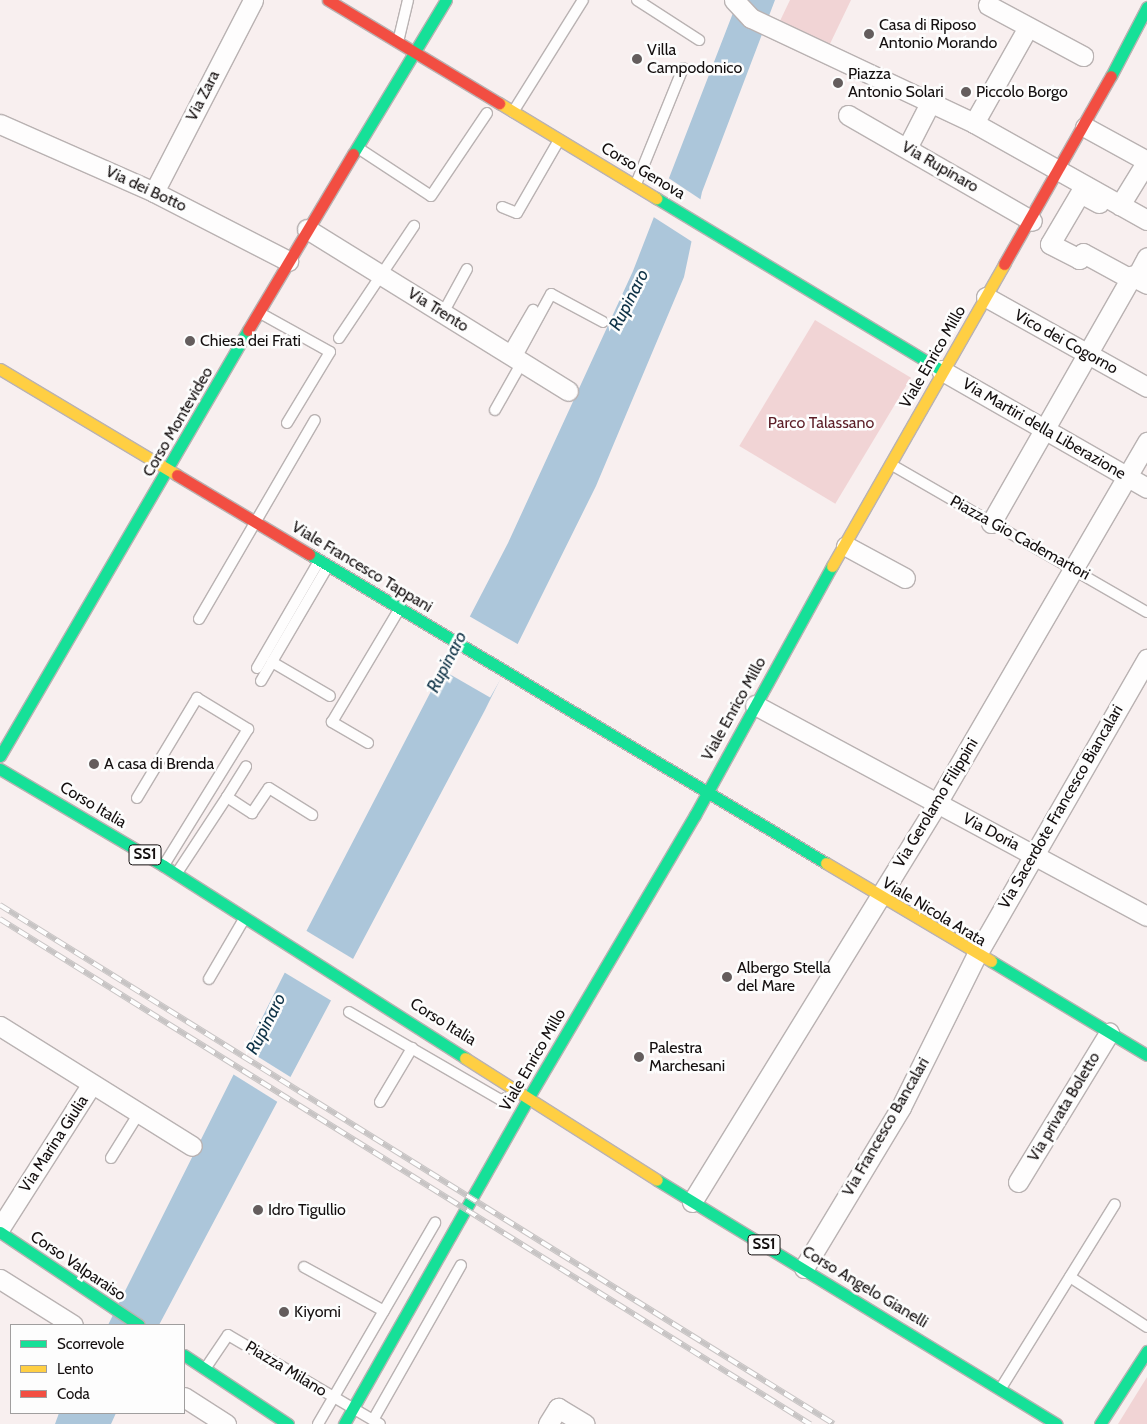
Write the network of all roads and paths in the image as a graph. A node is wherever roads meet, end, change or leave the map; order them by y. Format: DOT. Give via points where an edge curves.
graph roads {
  1 [pos="252,0"];
  2 [pos="328,0"];
  3 [pos="408,0"];
  4 [pos="446,0"];
  5 [pos="582,0"];
  6 [pos="637,0"];
  7 [pos="989,2"];
  8 [pos="735,3"];
  9 [pos="1147,8"];
  10 [pos="1028,27"];
  11 [pos="699,40"];
  12 [pos="398,43"];
  13 [pos="415,53"];
  14 [pos="1083,56"];
  15 [pos="683,68"];
  16 [pos="930,103"];
  17 [pos="513,112"];
  18 [pos="487,113"];
  19 [pos="848,115"];
  20 [pos="974,123"];
  21 [pos="0,124"];
  22 [pos="1085,127"];
  23 [pos="559,140"];
  24 [pos="357,148"];
  25 [pos="907,148"];
  26 [pos="1059,171"];
  27 [pos="635,185"];
  28 [pos="154,192"];
  29 [pos="1120,205"];
  30 [pos="502,207"];
  31 [pos="1032,220"];
  32 [pos="1147,220"];
  33 [pos="414,226"];
  34 [pos="307,229"];
  35 [pos="1147,230"];
  36 [pos="1147,257"];
  37 [pos="288,261"];
  38 [pos="467,270"];
  39 [pos="381,274"];
  40 [pos="1139,280"];
  41 [pos="986,297"];
  42 [pos="533,310"];
  43 [pos="259,313"];
  44 [pos="443,313"];
  45 [pos="602,322"];
  46 [pos="339,338"];
  47 [pos="1089,355"];
  48 [pos="515,358"];
  49 [pos="0,369"];
  50 [pos="942,370"];
  51 [pos="1147,387"];
  52 [pos="568,391"];
  53 [pos="495,410"];
  54 [pos="315,420"];
  55 [pos="287,423"];
  56 [pos="1046,427"];
  57 [pos="1147,442"];
  58 [pos="892,465"];
  59 [pos="170,470"];
  60 [pos="1127,476"];
  61 [pos="1147,488"];
  62 [pos="254,522"];
  63 [pos="991,523"];
  64 [pos="846,546"];
  65 [pos="324,563"];
  66 [pos="1075,568"];
  67 [pos="905,578"];
  68 [pos="400,608"];
  69 [pos="1147,612"];
  70 [pos="199,619"];
  71 [pos="272,662"];
  72 [pos="258,668"];
  73 [pos="1144,669"];
  74 [pos="261,681"];
  75 [pos="330,696"];
  76 [pos="755,704"];
  77 [pos="368,743"];
  78 [pos="0,756"];
  79 [pos="246,767"];
  80 [pos="0,769"];
  81 [pos="707,792"];
  82 [pos="227,796"];
  83 [pos="136,798"];
  84 [pos="937,803"];
  85 [pos="312,815"];
  86 [pos="1034,855"];
  87 [pos="164,866"];
  88 [pos="176,874"];
  89 [pos="879,898"];
  90 [pos="1147,916"];
  91 [pos="245,918"];
  92 [pos="976,956"];
  93 [pos="209,979"];
  94 [pos="349,1012"];
  95 [pos="0,1026"];
  96 [pos="1109,1033"];
  97 [pos="412,1048"];
  98 [pos="1147,1055"];
  99 [pos="92,1085"];
  100 [pos="527,1093"];
  101 [pos="380,1102"];
  102 [pos="138,1113"];
  103 [pos="192,1146"];
  104 [pos="111,1158"];
  105 [pos="1018,1182"];
  106 [pos="692,1202"];
  107 [pos="1115,1204"];
  108 [pos="434,1224"];
  109 [pos="0,1228"];
  110 [pos="0,1232"];
  111 [pos="461,1264"];
  112 [pos="304,1267"];
  113 [pos="804,1268"];
  114 [pos="1070,1277"];
  115 [pos="0,1279"];
  116 [pos="384,1311"];
  117 [pos="71,1324"];
  118 [pos="137,1324"];
  119 [pos="1147,1327"];
  120 [pos="1147,1351"];
  121 [pos="185,1356"];
  122 [pos="204,1370"];
  123 [pos="1000,1389"];
  124 [pos="185,1398"];
  125 [pos="334,1398"];
  126 [pos="354,1408"];
  127 [pos="376,1422"];
  128 [pos="226,1424"];
  129 [pos="288,1424"];
  130 [pos="318,1424"];
  131 [pos="344,1424"];
  132 [pos="548,1424"];
  133 [pos="585,1424"];
  134 [pos="1056,1424"];
  135 [pos="1100,1424"];
  1 -- 28 [label="street, Via Zara"];
  2 -- 12 [label="main road, Corso Genova"];
  3 -- 12 [label="lane"];
  4 -- 13 [label="main road, Corso Montevideo"];
  5 -- 17 [label="lane"];
  6 -- 11 [label="lane"];
  7 -- 10 [label="street"];
  8 -- 16 [label="street" via="768,25"];
  9 -- 22 [label="main road, Viale Enrico Millo"];
  10 -- 14 [label="street"];
  10 -- 20 [label="street"];
  12 -- 13 [label="main road, Corso Genova"];
  13 -- 17 [label="main road, Corso Genova"];
  13 -- 24 [label="main road, Corso Montevideo"];
  15 -- 27 [label="lane"];
  16 -- 20 [label="street"];
  16 -- 25 [label="street"];
  17 -- 23 [label="main road, Corso Genova"];
  18 -- 24 [label="lane" via="431,196"];
  19 -- 25 [label="street, Via Rupinaro"];
  20 -- 26 [label="street"];
  21 -- 28 [label="street, Via dei Botto"];
  22 -- 26 [label="main road, Viale Enrico Millo"];
  22 -- 29 [label="street" via="1147,161"];
  23 -- 27 [label="main road, Corso Genova"];
  23 -- 30 [label="lane" via="517,213"];
  24 -- 34 [label="main road, Corso Montevideo"];
  25 -- 31 [label="street, Via Rupinaro"];
  26 -- 29 [label="street"];
  26 -- 31 [label="main road, Viale Enrico Millo"];
  27 -- 50 [label="main road, Corso Genova"];
  28 -- 37 [label="street, Via dei Botto"];
  29 -- 32 [label="street"];
  31 -- 41 [label="main road, Viale Enrico Millo"];
  33 -- 39 [label="lane"];
  34 -- 37 [label="main road, Corso Montevideo"];
  34 -- 39 [label="street, Via Trento"];
  35 -- 40 [label="street" via="1080,193 1050,244 1080,259 1083,253"];
  36 -- 40 [label="street" via="1138,274"];
  37 -- 43 [label="main road, Corso Montevideo"];
  38 -- 44 [label="lane"];
  39 -- 44 [label="street, Via Trento"];
  39 -- 46 [label="lane"];
  40 -- 47 [label="street"];
  41 -- 47 [label="street, Vico dei Cogorno"];
  41 -- 50 [label="main road, Viale Enrico Millo"];
  42 -- 48 [label="lane"];
  43 -- 55 [label="lane" via="330,352"];
  43 -- 59 [label="main road, Corso Montevideo"];
  44 -- 48 [label="street, Via Trento"];
  45 -- 48 [label="lane" via="551,294"];
  47 -- 51 [label="street, Vico dei Cogorno"];
  47 -- 56 [label="street"];
  48 -- 52 [label="street, Via Trento"];
  48 -- 53 [label="lane"];
  49 -- 59 [label="main road, Viale Francesco Tappani"];
  50 -- 56 [label="street, Via Martiri della Liberazione"];
  50 -- 58 [label="main road, Viale Enrico Millo"];
  54 -- 62 [label="lane"];
  56 -- 60 [label="street, Via Martiri della Liberazione"];
  56 -- 63 [label="street"];
  57 -- 60 [label="street, Via Gerolamo Filippini"];
  58 -- 63 [label="lane, Piazza Gio Cademartori"];
  58 -- 64 [label="main road, Viale Enrico Millo"];
  59 -- 62 [label="main road, Viale Francesco Tappani"];
  59 -- 78 [label="main road, Corso Montevideo"];
  60 -- 61 [label="street, Via Martiri della Liberazione"];
  60 -- 66 [label="street, Via Gerolamo Filippini"];
  62 -- 65 [label="main road, Viale Francesco Tappani"];
  62 -- 70 [label="lane"];
  63 -- 66 [label="lane, Piazza Gio Cademartori"];
  64 -- 67 [label="street"];
  64 -- 76 [label="main road, Viale Enrico Millo"];
  65 -- 68 [label="main road, Viale Francesco Tappani"];
  65 -- 71 [label="lane"];
  65 -- 72 [label="lane"];
  66 -- 69 [label="lane, Piazza Gio Cademartori"];
  66 -- 84 [label="street, Via Gerolamo Filippini"];
  68 -- 77 [label="lane" via="332,722"];
  68 -- 81 [label="main road, Viale Francesco Tappani"];
  71 -- 74 [label="lane"];
  71 -- 75 [label="lane"];
  73 -- 86 [label="street, Via Sacerdote Francesco Biancalari"];
  76 -- 81 [label="main road, Viale Enrico Millo"];
  76 -- 84 [label="street, Via Doria"];
  79 -- 82 [label="lane"];
  80 -- 87 [label="main road, Corso Italia / SS1"];
  81 -- 89 [label="main road, Viale Nicola Arata"];
  81 -- 100 [label="main road, Viale Enrico Millo"];
  82 -- 85 [label="lane" via="252,813 269,788"];
  82 -- 88 [label="lane"];
  83 -- 87 [label="lane" via="197,698 248,729"];
  84 -- 86 [label="street, Via Doria"];
  84 -- 89 [label="street, Via Gerolamo Filippini"];
  86 -- 90 [label="street, Via Doria"];
  86 -- 92 [label="street, Via Sacerdote Francesco Biancalari"];
  87 -- 88 [label="main road, Corso Italia / SS1"];
  88 -- 91 [label="main road, Corso Italia / SS1"];
  89 -- 92 [label="main road, Viale Nicola Arata"];
  89 -- 106 [label="street, Via Gerolamo Filippini"];
  91 -- 93 [label="lane"];
  91 -- 100 [label="main road, Corso Italia / SS1"];
  92 -- 96 [label="main road, Viale Nicola Arata"];
  92 -- 113 [label="street, Via Francesco Bancalari" via="902,1107"];
  94 -- 97 [label="lane"];
  95 -- 99 [label="street, Via Marina Giulia"];
  96 -- 98 [label="main road, Viale Nicola Arata"];
  96 -- 105 [label="street, Via privata Boletto"];
  97 -- 100 [label="lane" via="501,1100"];
  97 -- 101 [label="lane"];
  99 -- 102 [label="street, Via Marina Giulia"];
  99 -- 109 [label="street, Via Marina Giulia"];
  100 -- 106 [label="main road, Corso Angelo Gianelli / SS1"];
  100 -- 126 [label="main road, Viale Enrico Millo"];
  102 -- 103 [label="street, Via Marina Giulia"];
  102 -- 104 [label="lane"];
  106 -- 113 [label="main road, Corso Angelo Gianelli / SS1"];
  107 -- 114 [label="lane"];
  108 -- 116 [label="lane"];
  110 -- 118 [label="main road, Corso Valparaiso"];
  111 -- 127 [label="lane"];
  112 -- 116 [label="lane"];
  113 -- 123 [label="main road, Corso Angelo Gianelli / SS1"];
  114 -- 119 [label="lane"];
  114 -- 123 [label="lane"];
  115 -- 117 [label="street"];
  116 -- 125 [label="lane"];
  120 -- 135 [label="main road"];
  121 -- 122 [label="main road"];
  122 -- 125 [label="lane, Piazza Milano" via="228,1335"];
  122 -- 129 [label="main road"];
  123 -- 134 [label="main road, Corso Angelo Gianelli / SS1"];
  124 -- 128 [label="street"];
  125 -- 126 [label="lane, Piazza Milano"];
  125 -- 130 [label="lane"];
  126 -- 127 [label="lane, Piazza Milano"];
  126 -- 131 [label="main road, Viale Enrico Millo"];
  132 -- 133 [label="street" via="558,1408"];
}
